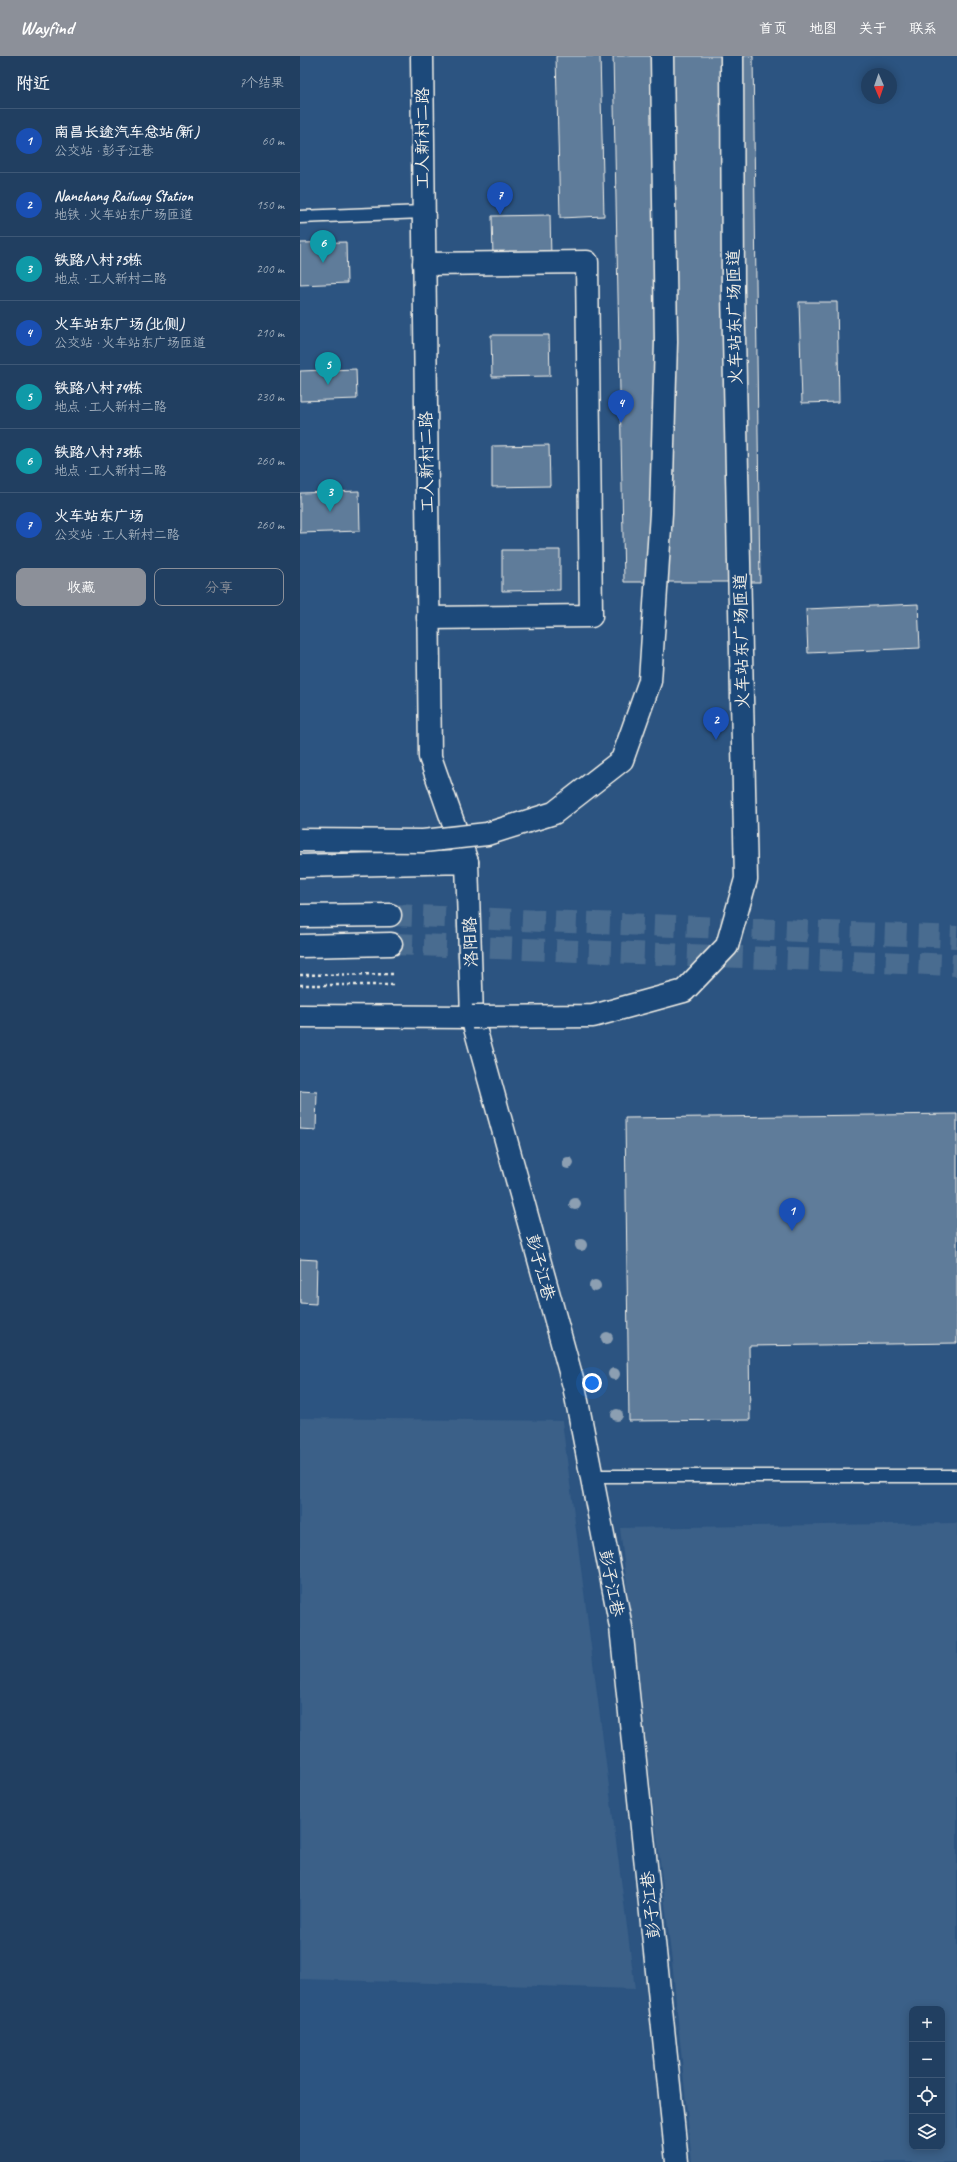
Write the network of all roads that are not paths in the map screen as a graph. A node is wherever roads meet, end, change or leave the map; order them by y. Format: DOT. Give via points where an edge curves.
graph roads {
  1 [pos="422,56"];
  2 [pos="662,56"];
  3 [pos="732,56"];
  4 [pos="423,212"];
  5 [pos="300,217"];
  6 [pos="424,264"];
  7 [pos="428,618"];
  8 [pos="300,840"];
  9 [pos="468,862"];
  10 [pos="300,866"];
  11 [pos="390,915"];
  12 [pos="300,916"];
  13 [pos="391,944"];
  14 [pos="300,946"];
  15 [pos="300,1016"];
  16 [pos="472,1017"];
  17 [pos="592,1476"];
  18 [pos="957,1476"];
  19 [pos="677,2162"];
  1 -- 4 [label="main road, 工人新村二路"];
  2 -- 8 [label="main road, bridge" via="666,342 661,513 650,681 622,760 554,813 487,834 423,841"];
  3 -- 16 [label="main road, 火车站东广场匝道, bridge" via="733,291 746,878 727,946 684,991 593,1016"];
  4 -- 5 [label="lane"];
  4 -- 6 [label="main road, 工人新村二路"];
  6 -- 7 [label="main road, 工人新村二路"];
  6 -- 7 [label="main road" via="587,262 590,616"];
  7 -- 9 [label="main road, 工人新村二路" via="430,757"];
  9 -- 10 [label="main road"];
  9 -- 16 [label="main road, 洛阳路"];
  11 -- 12 [label="main road"];
  13 -- 14 [label="main road"];
  15 -- 16 [label="main road"];
  16 -- 17 [label="main road, 彭子江巷" via="574,1386"];
  17 -- 18 [label="lane"];
  17 -- 19 [label="main road, 彭子江巷" via="620,1627"];
}
